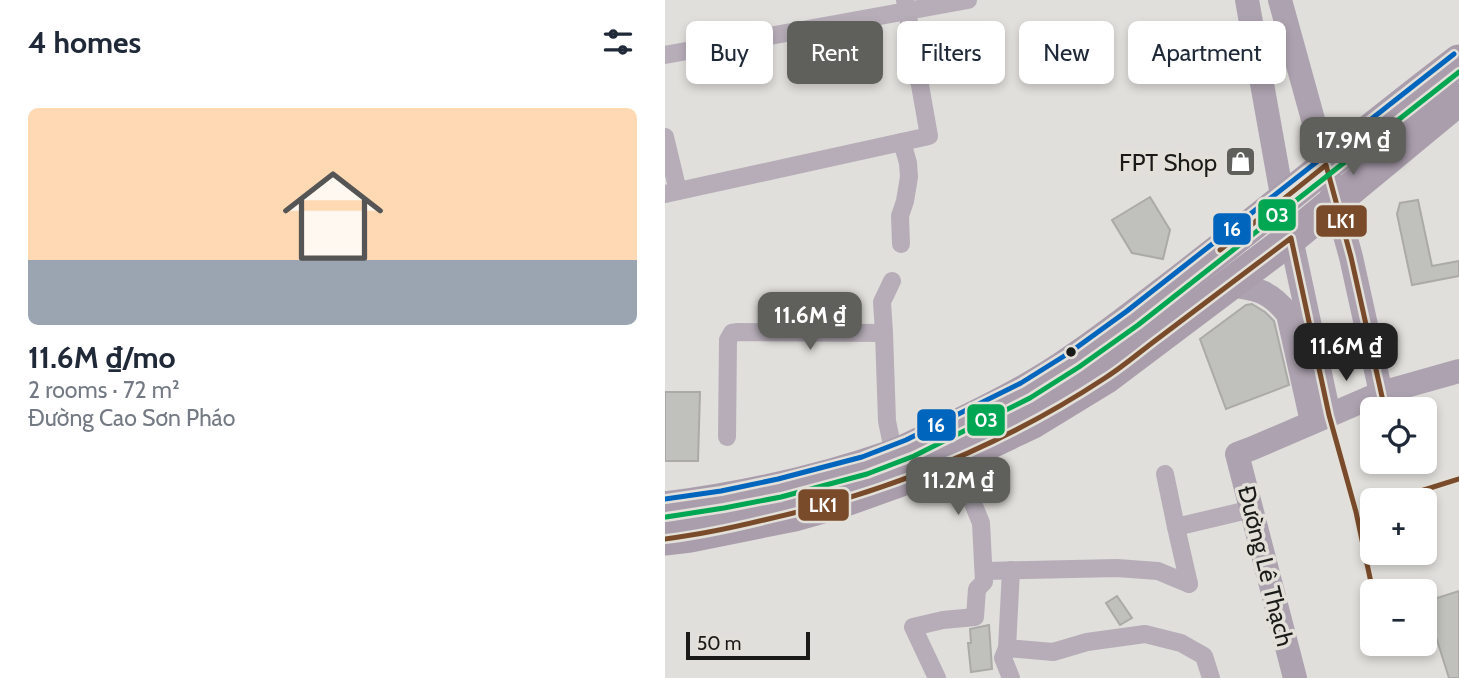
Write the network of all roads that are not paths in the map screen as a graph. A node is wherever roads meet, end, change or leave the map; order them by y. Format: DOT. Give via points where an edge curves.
graph roads {
  1 [pos="968,0"];
  2 [pos="1247,0"];
  3 [pos="1280,0"];
  4 [pos="906,6"];
  5 [pos="665,55"];
  6 [pos="1459,61"];
  7 [pos="1459,99"];
  8 [pos="665,137"];
  9 [pos="902,142"];
  10 [pos="1325,166"];
  11 [pos="672,193"];
  12 [pos="1283,201"];
  13 [pos="1336,201"];
  14 [pos="1291,238"];
  15 [pos="901,244"];
  16 [pos="892,281"];
  17 [pos="1228,285"];
  18 [pos="884,333"];
  19 [pos="1459,371"];
  20 [pos="1381,393"];
  21 [pos="1321,418"];
  22 [pos="727,437"];
  23 [pos="894,455"];
  24 [pos="955,458"];
  25 [pos="1165,474"];
  26 [pos="1252,509"];
  27 [pos="676,522"];
  28 [pos="1176,527"];
  29 [pos="1011,570"];
  30 [pos="984,571"];
  31 [pos="1007,648"];
  32 [pos="937,678"];
  33 [pos="1011,678"];
  34 [pos="1211,678"];
  35 [pos="1295,678"];
  1 -- 4 [label="street"];
  2 -- 12 [label="street"];
  3 -- 10 [label="street"];
  4 -- 5 [label="street"];
  4 -- 9 [label="street" via="929,136"];
  6 -- 10 [label="highway"];
  7 -- 13 [label="highway"];
  8 -- 11 [label="street"];
  9 -- 11 [label="street"];
  9 -- 15 [label="street" via="909,177 900,216"];
  10 -- 12 [label="highway"];
  10 -- 13 [label="street"];
  12 -- 14 [label="street"];
  12 -- 23 [label="highway" via="1073,361 1014,397"];
  13 -- 14 [label="highway"];
  13 -- 20 [label="street"];
  14 -- 17 [label="highway"];
  14 -- 21 [label="street"];
  16 -- 18 [label="street" via="882,302"];
  17 -- 21 [label="street" via="1266,293 1289,314"];
  17 -- 24 [label="highway" via="1105,378 1033,422"];
  18 -- 22 [label="street" via="732,333 728,340"];
  18 -- 23 [label="street" via="887,421"];
  19 -- 20 [label="street"];
  20 -- 21 [label="street"];
  21 -- 26 [label="street, Đường Lê Thạch" via="1237,454"];
  23 -- 27 [label="highway"];
  24 -- 27 [label="highway" via="794,515"];
  24 -- 30 [label="street" via="981,523"];
  25 -- 28 [label="street"];
  26 -- 28 [label="street"];
  26 -- 35 [label="street, Đường Lê Thạch"];
  28 -- 29 [label="street" via="1189,584 1158,571"];
  29 -- 30 [label="street"];
  29 -- 31 [label="street"];
  30 -- 32 [label="street" via="975,617 913,627"];
  31 -- 33 [label="street" via="1003,658"];
  31 -- 34 [label="street" via="1053,652 1146,634 1181,643 1204,656"];
}
